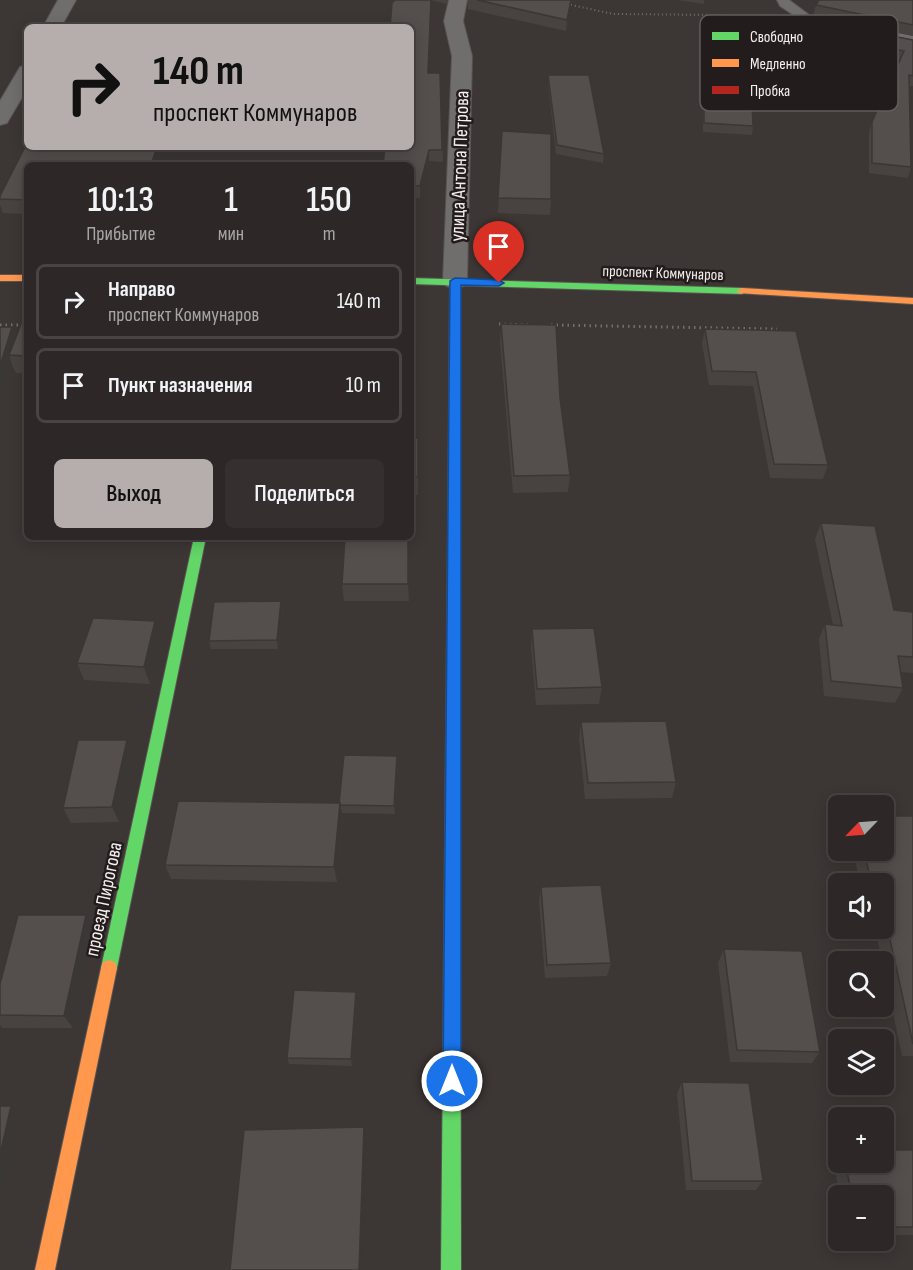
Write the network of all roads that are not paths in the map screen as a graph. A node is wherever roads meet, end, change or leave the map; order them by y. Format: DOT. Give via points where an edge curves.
graph roads {
  1 [pos="67,0"];
  2 [pos="458,0"];
  3 [pos="783,0"];
  4 [pos="801,15"];
  5 [pos="54,24"];
  6 [pos="898,39"];
  7 [pos="913,42"];
  8 [pos="24,77"];
  9 [pos="0,119"];
  10 [pos="0,278"];
  11 [pos="24,278"];
  12 [pos="414,281"];
  13 [pos="455,281"];
  14 [pos="913,301"];
  15 [pos="199,540"];
  16 [pos="45,1270"];
  17 [pos="451,1270"];
  1 -- 5 [label="street"];
  2 -- 13 [label="street, улица Антона Петрова" via="453,28 462,56"];
  3 -- 4 [label="lane"];
  6 -- 7 [label="street"];
  8 -- 9 [label="street"];
  10 -- 11 [label="street"];
  12 -- 13 [label="street, проспект Коммунаров"];
  13 -- 14 [label="street, проспект Коммунаров"];
  13 -- 17 [label="street, улица Антона Петрова"];
  15 -- 16 [label="street, проезд Пирогова"];
}
